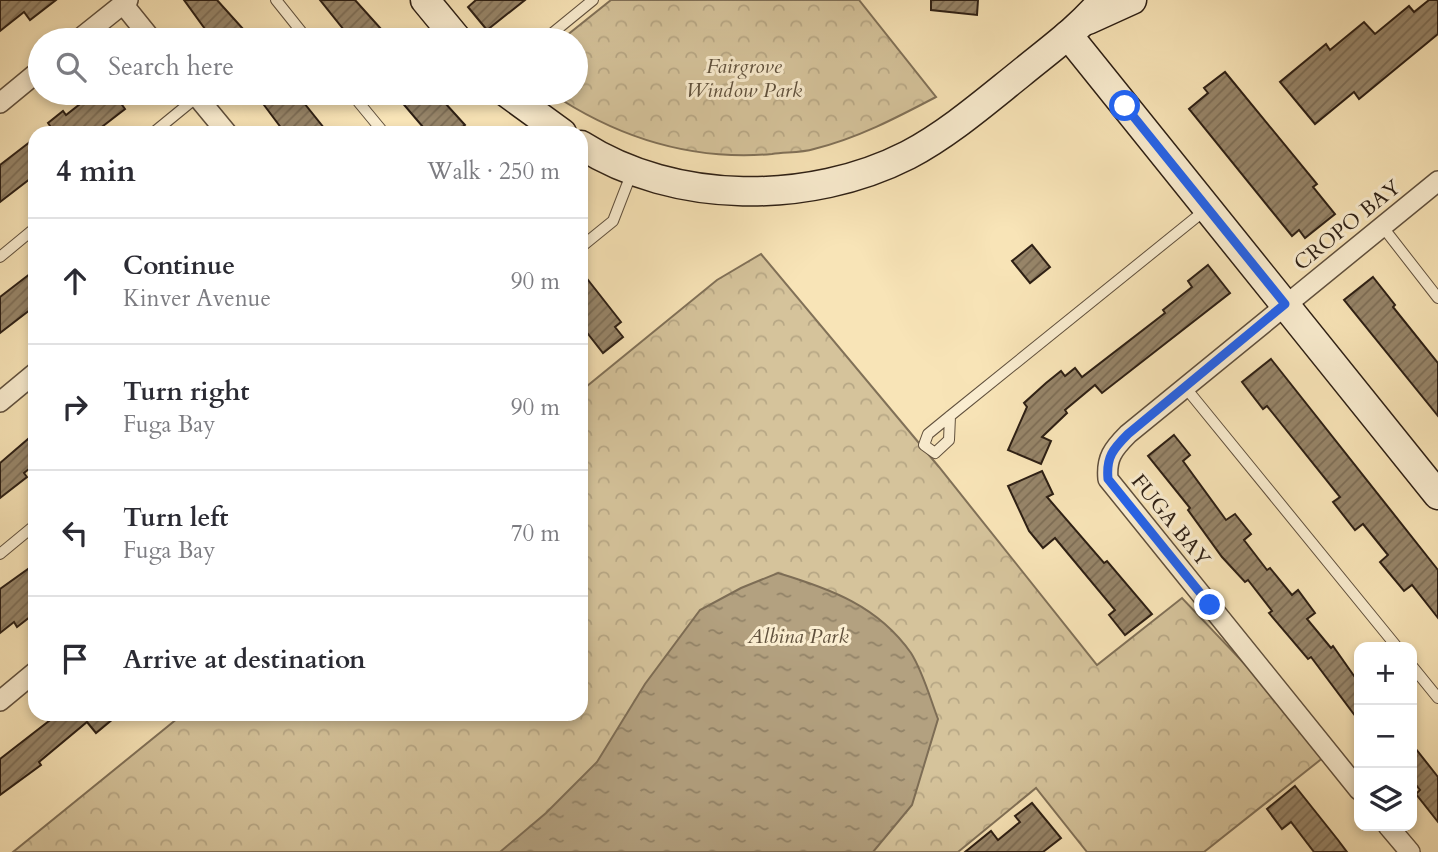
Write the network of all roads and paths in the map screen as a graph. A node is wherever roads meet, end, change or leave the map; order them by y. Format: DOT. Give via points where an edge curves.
graph roads {
  1 [pos="276,0"];
  2 [pos="425,0"];
  3 [pos="593,0"];
  4 [pos="1132,0"];
  5 [pos="126,2"];
  6 [pos="1086,19"];
  7 [pos="93,28"];
  8 [pos="144,28"];
  9 [pos="299,28"];
  10 [pos="448,28"];
  11 [pos="559,28"];
  12 [pos="28,81"];
  13 [pos="0,103"];
  14 [pos="185,105"];
  15 [pos="204,105"];
  16 [pos="361,105"];
  17 [pos="524,105"];
  18 [pos="161,126"];
  19 [pos="221,126"];
  20 [pos="378,126"];
  21 [pos="552,126"];
  22 [pos="588,149"];
  23 [pos="632,172"];
  24 [pos="1438,181"];
  25 [pos="1208,208"];
  26 [pos="1382,226"];
  27 [pos="28,234"];
  28 [pos="588,241"];
  29 [pos="0,257"];
  30 [pos="1438,298"];
  31 [pos="1285,304"];
  32 [pos="28,379"];
  33 [pos="1185,387"];
  34 [pos="0,402"];
  35 [pos="950,416"];
  36 [pos="1438,495"];
  37 [pos="28,531"];
  38 [pos="0,554"];
  39 [pos="1393,642"];
  40 [pos="1417,672"];
  41 [pos="28,678"];
  42 [pos="1438,698"];
  43 [pos="0,701"];
  44 [pos="1354,784"];
  45 [pos="1392,831"];
  46 [pos="1409,852"];
  1 -- 9 [label="lane"];
  2 -- 10 [label="street"];
  3 -- 11 [label="lane"];
  4 -- 6 [label="street"];
  5 -- 7 [label="street"];
  5 -- 8 [label="street"];
  6 -- 23 [label="street" via="972,113 909,154 849,178 795,188 716,189"];
  6 -- 25 [label="street"];
  12 -- 13 [label="street"];
  14 -- 18 [label="lane"];
  15 -- 19 [label="street"];
  16 -- 20 [label="lane"];
  17 -- 21 [label="street"];
  22 -- 23 [label="street"];
  23 -- 28 [label="lane" via="613,221"];
  24 -- 26 [label="street, CROPO BAY"];
  25 -- 31 [label="street"];
  25 -- 35 [label="lane"];
  26 -- 30 [label="lane"];
  26 -- 31 [label="street, CROPO BAY"];
  27 -- 29 [label="lane"];
  31 -- 33 [label="street, FUGA BAY"];
  31 -- 36 [label="street"];
  32 -- 34 [label="street"];
  33 -- 39 [label="lane"];
  33 -- 44 [label="street, FUGA BAY" via="1113,450 1107,462 1108,479"];
  37 -- 38 [label="lane"];
  40 -- 42 [label="lane"];
  41 -- 43 [label="street"];
  45 -- 46 [label="street"];
}
